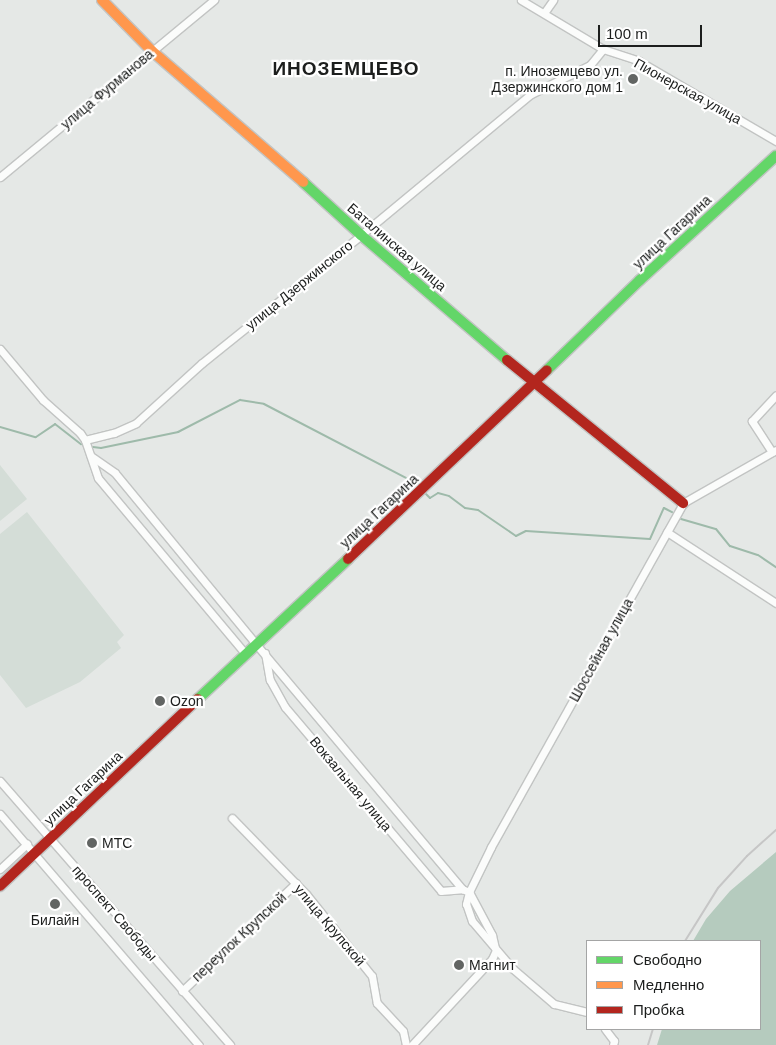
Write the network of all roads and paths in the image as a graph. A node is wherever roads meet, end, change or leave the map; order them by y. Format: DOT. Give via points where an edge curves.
graph roads {
  1 [pos="102,0"];
  2 [pos="214,0"];
  3 [pos="521,0"];
  4 [pos="553,0"];
  5 [pos="544,13"];
  6 [pos="602,49"];
  7 [pos="152,51"];
  8 [pos="776,141"];
  9 [pos="776,156"];
  10 [pos="0,177"];
  11 [pos="361,235"];
  12 [pos="0,349"];
  13 [pos="532,382"];
  14 [pos="776,395"];
  15 [pos="86,440"];
  16 [pos="774,451"];
  17 [pos="90,456"];
  18 [pos="683,503"];
  19 [pos="667,532"];
  20 [pos="776,603"];
  21 [pos="255,644"];
  22 [pos="245,653"];
  23 [pos="265,653"];
  24 [pos="0,781"];
  25 [pos="0,814"];
  26 [pos="232,818"];
  27 [pos="50,838"];
  28 [pos="27,844"];
  29 [pos="35,853"];
  30 [pos="0,870"];
  31 [pos="296,883"];
  32 [pos="0,886"];
  33 [pos="462,889"];
  34 [pos="470,892"];
  35 [pos="496,950"];
  36 [pos="182,990"];
  37 [pos="586,1012"];
  38 [pos="606,1030"];
  39 [pos="199,1045"];
  40 [pos="230,1045"];
  41 [pos="406,1045"];
  42 [pos="412,1045"];
  43 [pos="613,1045"];
  1 -- 7 [label="main road, Баталинская улица"];
  2 -- 7 [label="street, улица Фурманова"];
  3 -- 5 [label="street, Пионерская улица"];
  4 -- 5 [label="street"];
  5 -- 6 [label="street, Пионерская улица"];
  6 -- 8 [label="street, Пионерская улица" via="639,61"];
  6 -- 11 [label="street, улица Дзержинского" via="590,65 531,94"];
  7 -- 10 [label="street, улица Фурманова"];
  7 -- 11 [label="main road, Баталинская улица"];
  9 -- 13 [label="main road, улица Гагарина"];
  11 -- 13 [label="main road, Баталинская улица"];
  11 -- 15 [label="street, улица Дзержинского" via="202,363 136,423"];
  12 -- 15 [label="street" via="42,400"];
  13 -- 18 [label="main road, Баталинская улица"];
  13 -- 21 [label="main road, улица Гагарина" via="430,483"];
  14 -- 16 [label="street" via="752,420"];
  15 -- 17 [label="street"];
  16 -- 18 [label="street"];
  17 -- 21 [label="street, Вокзальная улица" via="115,473"];
  17 -- 22 [label="street" via="98,478"];
  18 -- 19 [label="street, Шоссейная улица"];
  19 -- 20 [label="street"];
  19 -- 34 [label="street, Шоссейная улица" via="491,846"];
  21 -- 22 [label="main road, улица Гагарина"];
  21 -- 23 [label="street, Вокзальная улица"];
  22 -- 27 [label="main road, улица Гагарина"];
  23 -- 33 [label="street, Вокзальная улица"];
  23 -- 33 [label="street, Вокзальная улица" via="270,680 285,706 441,891"];
  24 -- 27 [label="street, проспект Свободы"];
  25 -- 28 [label="street, проспект Свободы"];
  26 -- 31 [label="street, улица Крупской"];
  27 -- 29 [label="main road, улица Гагарина"];
  27 -- 36 [label="street, проспект Свободы"];
  28 -- 29 [label="street, проспект Свободы"];
  28 -- 30 [label="street"];
  29 -- 32 [label="main road, улица Гагарина"];
  29 -- 39 [label="street, проспект Свободы"];
  31 -- 36 [label="street, переулок Крупской"];
  31 -- 41 [label="street, улица Крупской" via="372,976 377,1003 403,1031"];
  33 -- 34 [label="street, Вокзальная улица"];
  34 -- 35 [label="street"];
  34 -- 35 [label="street" via="466,904 468,912"];
  35 -- 37 [label="street" via="554,1004"];
  35 -- 42 [label="street" via="492,959"];
  36 -- 40 [label="street, проспект Свободы"];
  38 -- 43 [label="street" via="614,1040"];
}
